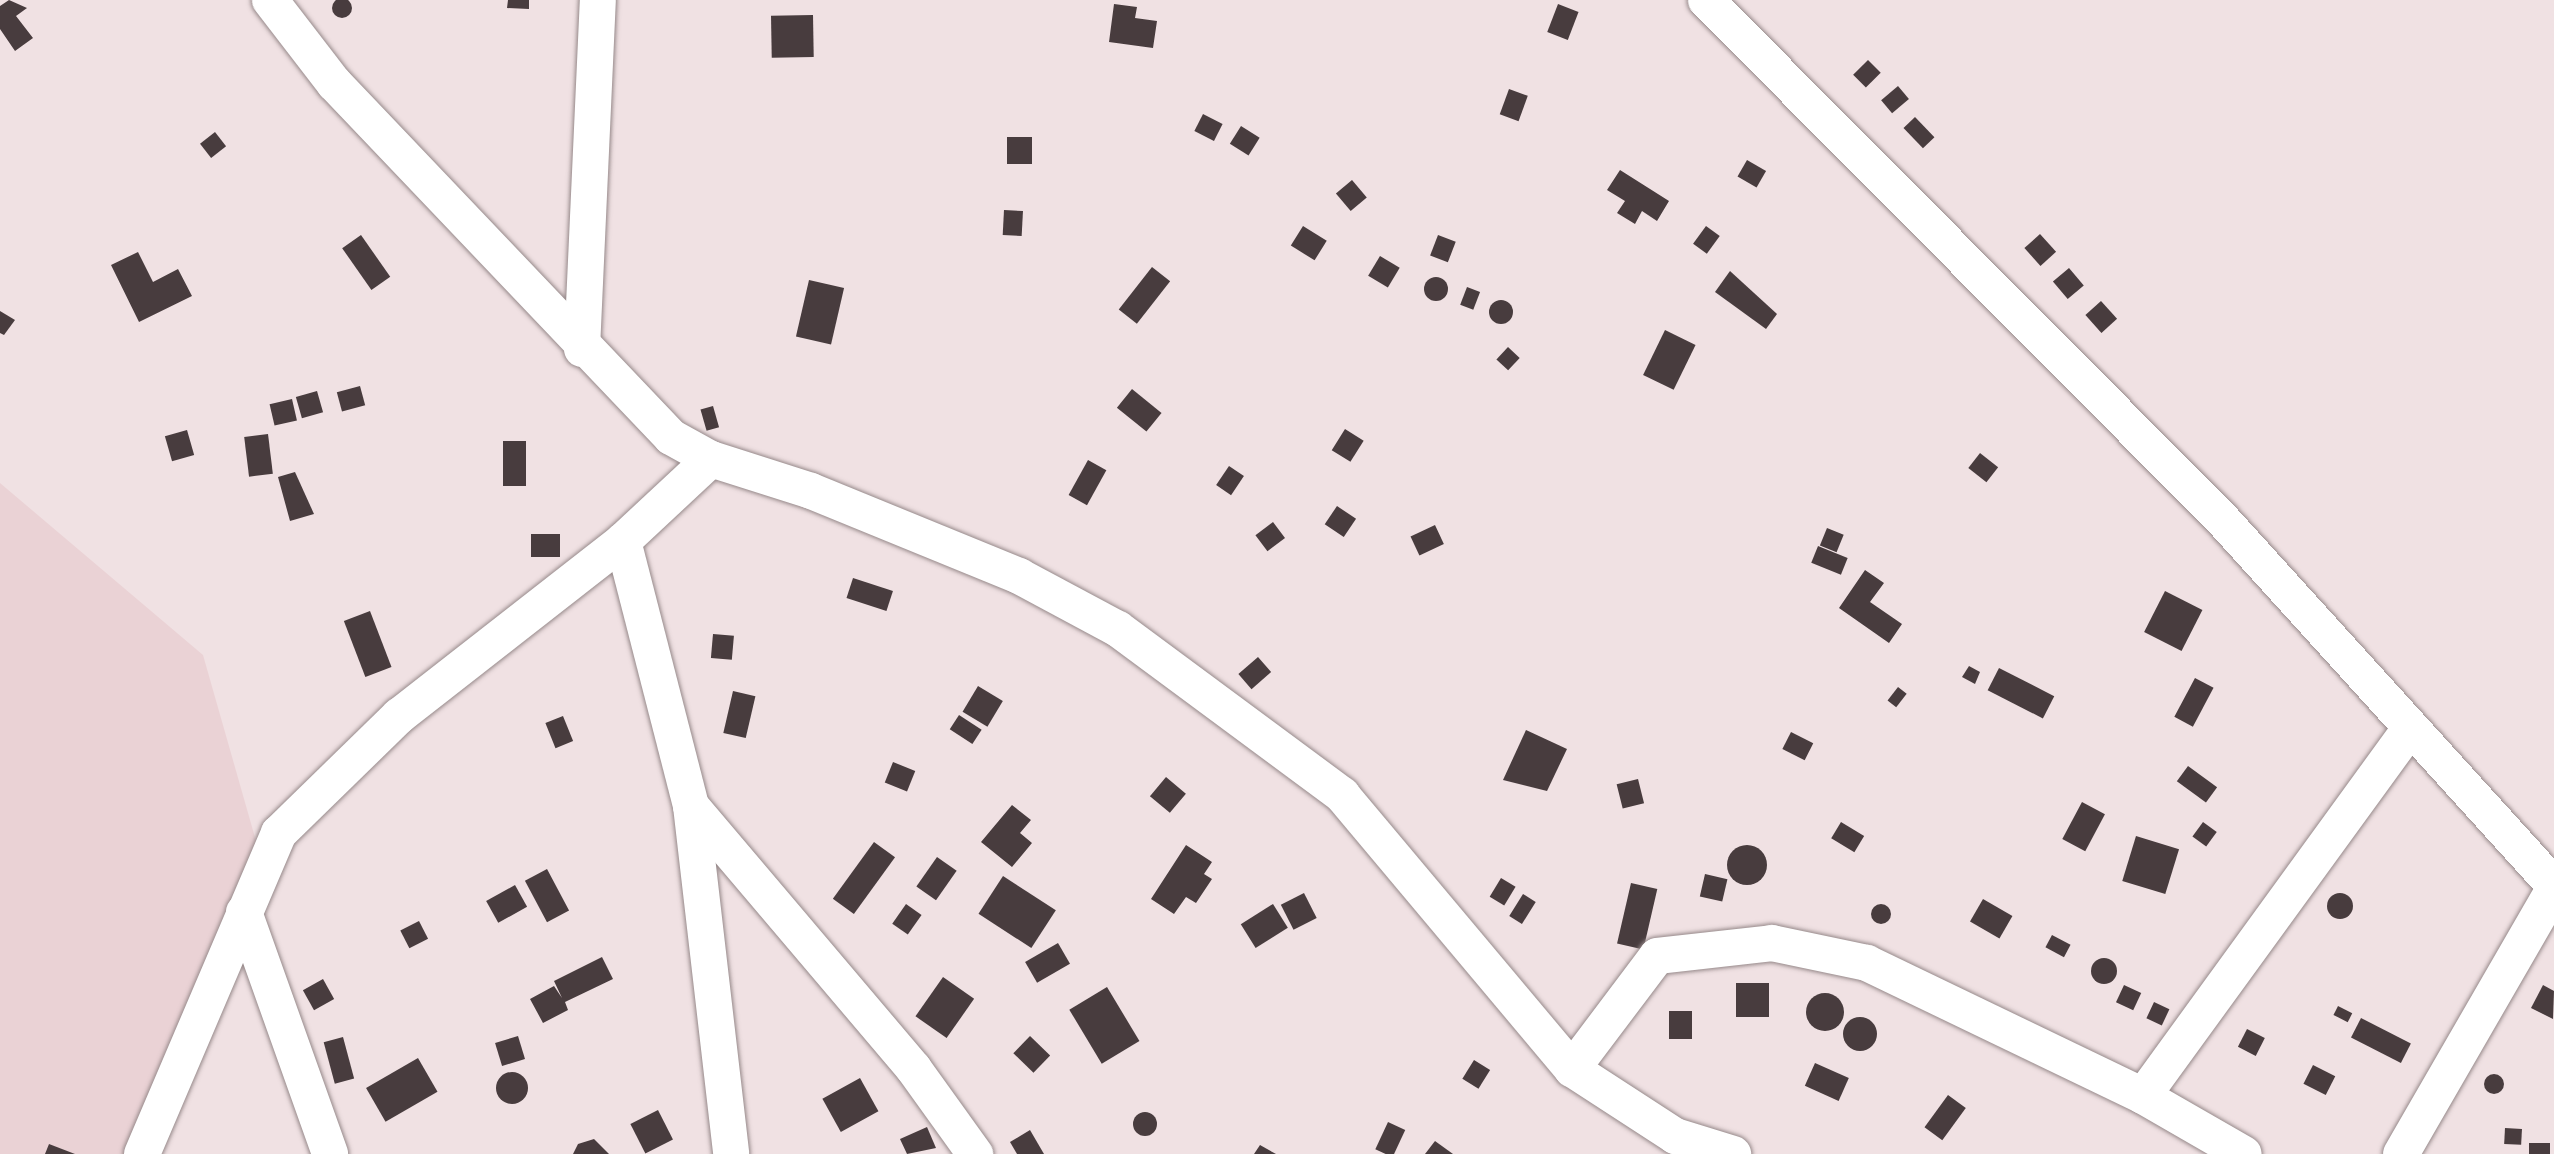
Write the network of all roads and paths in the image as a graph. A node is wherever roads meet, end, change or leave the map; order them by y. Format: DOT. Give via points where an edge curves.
graph roads {
  1 [pos="270,0"];
  2 [pos="598,0"];
  3 [pos="1706,0"];
  4 [pos="582,349"];
  5 [pos="711,459"];
  6 [pos="623,541"];
  7 [pos="2410,729"];
  8 [pos="691,806"];
  9 [pos="2554,887"];
  10 [pos="244,912"];
  11 [pos="1572,1069"];
  12 [pos="2143,1096"];
  13 [pos="142,1154"];
  14 [pos="330,1154"];
  15 [pos="731,1154"];
  16 [pos="975,1154"];
  17 [pos="1733,1154"];
  18 [pos="2244,1154"];
  19 [pos="2401,1154"];
  1 -- 4 [label="street" via="334,83"];
  2 -- 4 [label="street"];
  3 -- 7 [label="street" via="2221,518"];
  4 -- 5 [label="street" via="671,437"];
  5 -- 6 [label="street"];
  5 -- 11 [label="street" via="811,491 1019,576 1118,629 1342,795"];
  6 -- 8 [label="street"];
  6 -- 10 [label="street" via="335,773 279,833"];
  7 -- 9 [label="street"];
  7 -- 12 [label="street"];
  8 -- 15 [label="street"];
  8 -- 16 [label="street" via="914,1069"];
  9 -- 19 [label="street"];
  10 -- 13 [label="street"];
  10 -- 14 [label="street"];
  11 -- 12 [label="street" via="1657,956 1772,943 1867,963"];
  11 -- 17 [label="street" via="1675,1136"];
  12 -- 18 [label="street"];
}
